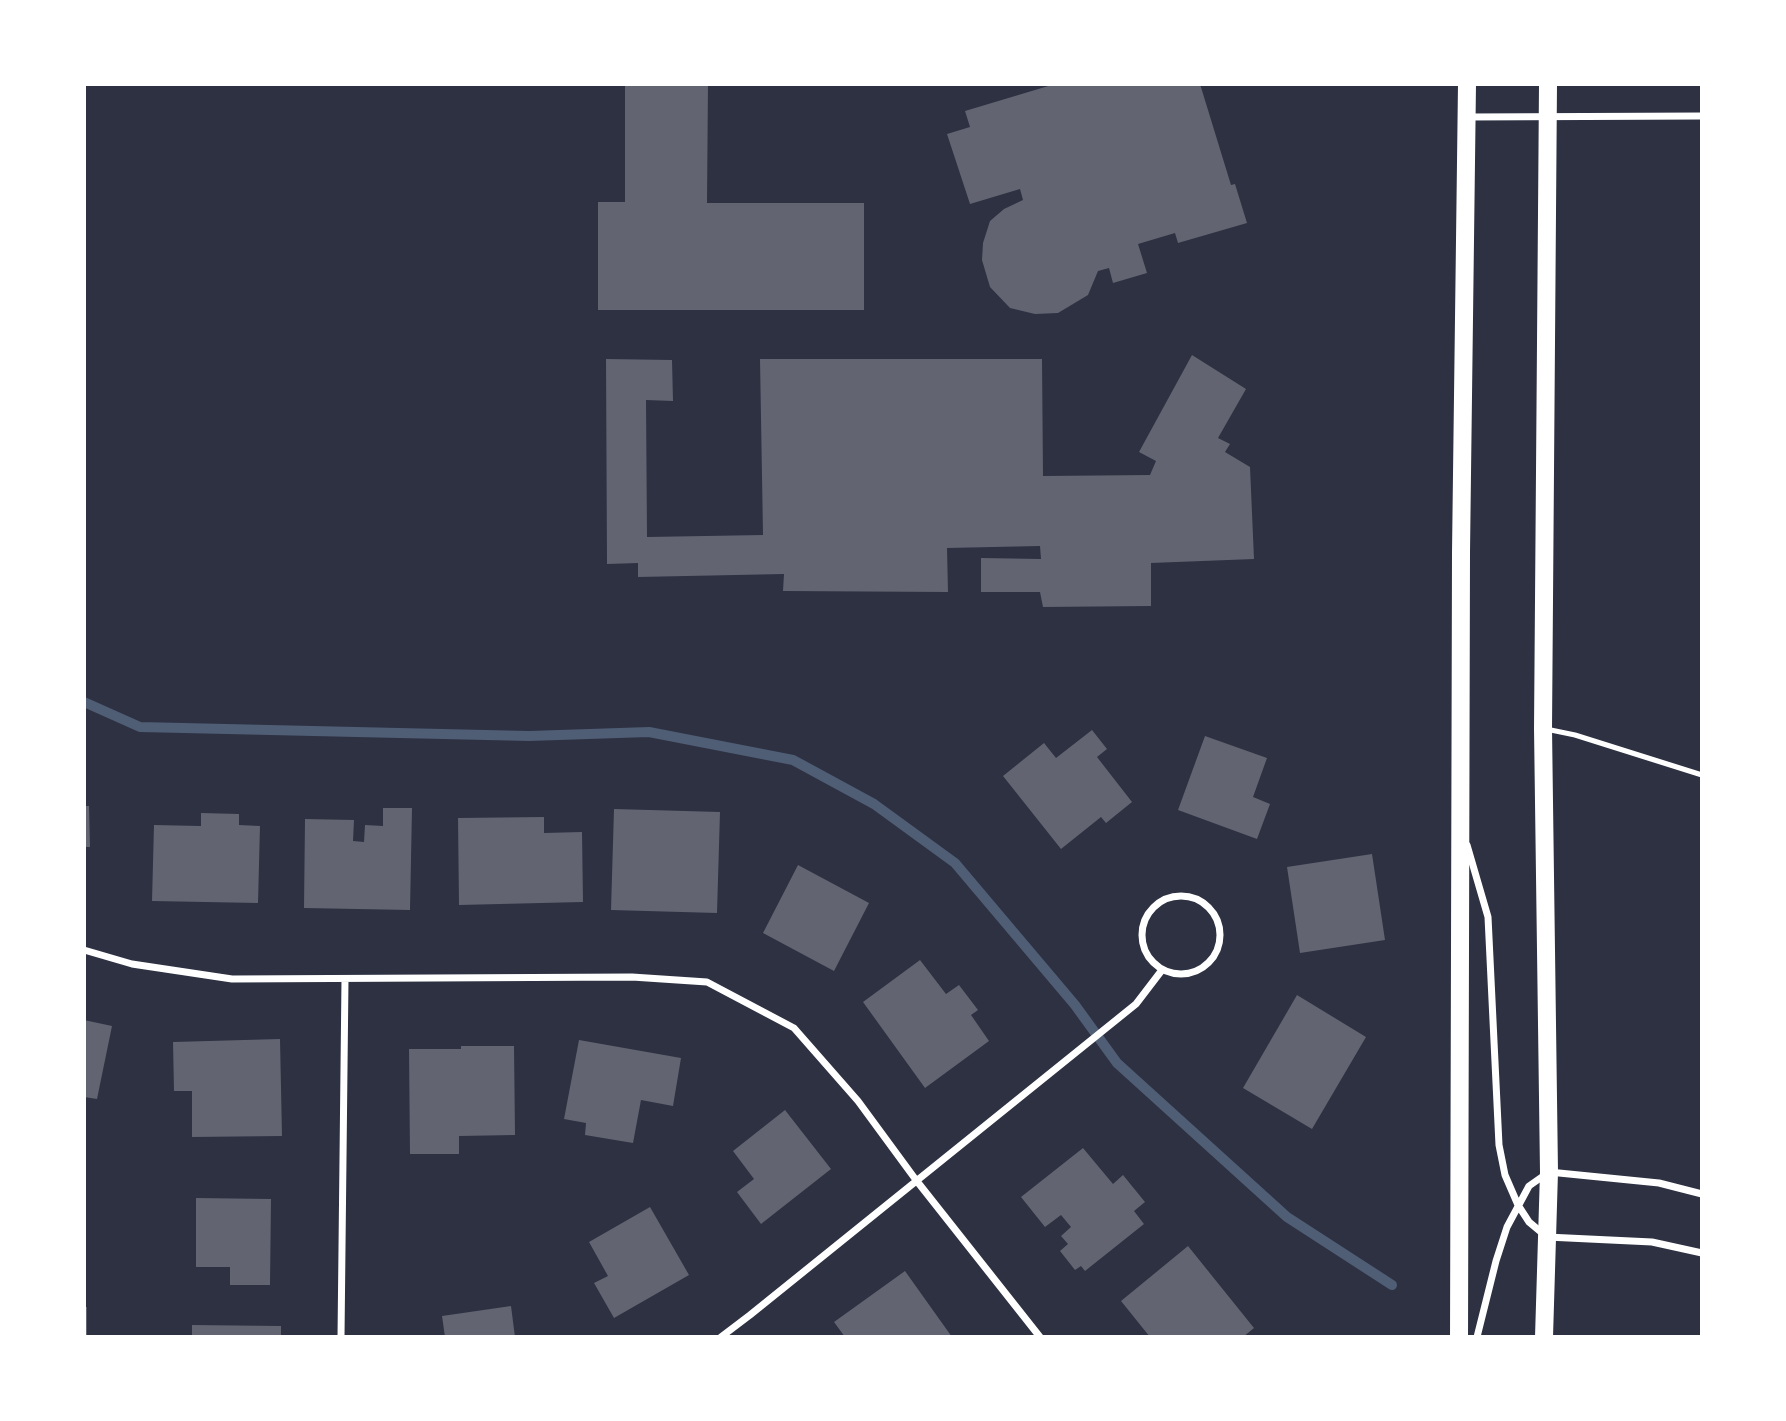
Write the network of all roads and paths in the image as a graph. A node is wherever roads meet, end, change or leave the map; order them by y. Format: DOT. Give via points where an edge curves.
graph roads {
  1 [pos="1467,84"];
  2 [pos="1548,84"];
  3 [pos="1702,116"];
  4 [pos="1467,117"];
  5 [pos="1548,117"];
  6 [pos="1543,728"];
  7 [pos="1702,775"];
  8 [pos="1460,821"];
  9 [pos="84,950"];
  10 [pos="1162,970"];
  11 [pos="345,979"];
  12 [pos="1549,1172"];
  13 [pos="916,1180"];
  14 [pos="1702,1194"];
  15 [pos="1518,1205"];
  16 [pos="1547,1237"];
  17 [pos="1702,1252"];
  18 [pos="341,1337"];
  19 [pos="721,1337"];
  20 [pos="1040,1337"];
  21 [pos="1459,1337"];
  22 [pos="1477,1337"];
  23 [pos="1544,1337"];
  1 -- 4 [label="main road"];
  2 -- 5 [label="main road"];
  3 -- 5 [label="street"];
  4 -- 5 [label="street"];
  4 -- 8 [label="main road"];
  5 -- 6 [label="main road"];
  6 -- 7 [label="lane"];
  6 -- 12 [label="main road"];
  8 -- 15 [label="street" via="1488,917 1499,1145"];
  8 -- 21 [label="main road"];
  9 -- 11 [label="street" via="132,964 232,979"];
  10 -- 10 [label="street" via="1191,974 1217,952 1218,922 1202,901 1178,895 1149,911 1142,933 1144,949"];
  10 -- 13 [label="street" via="1136,1004"];
  11 -- 13 [label="street" via="632,977 707,982 794,1028 858,1101"];
  11 -- 18 [label="street"];
  12 -- 14 [label="street" via="1659,1183"];
  12 -- 15 [label="street" via="1529,1186"];
  12 -- 16 [label="main road"];
  13 -- 19 [label="street"];
  13 -- 20 [label="street"];
  15 -- 16 [label="street"];
  15 -- 22 [label="street" via="1496,1261"];
  16 -- 17 [label="street" via="1653,1242"];
  16 -- 23 [label="main road"];
}
